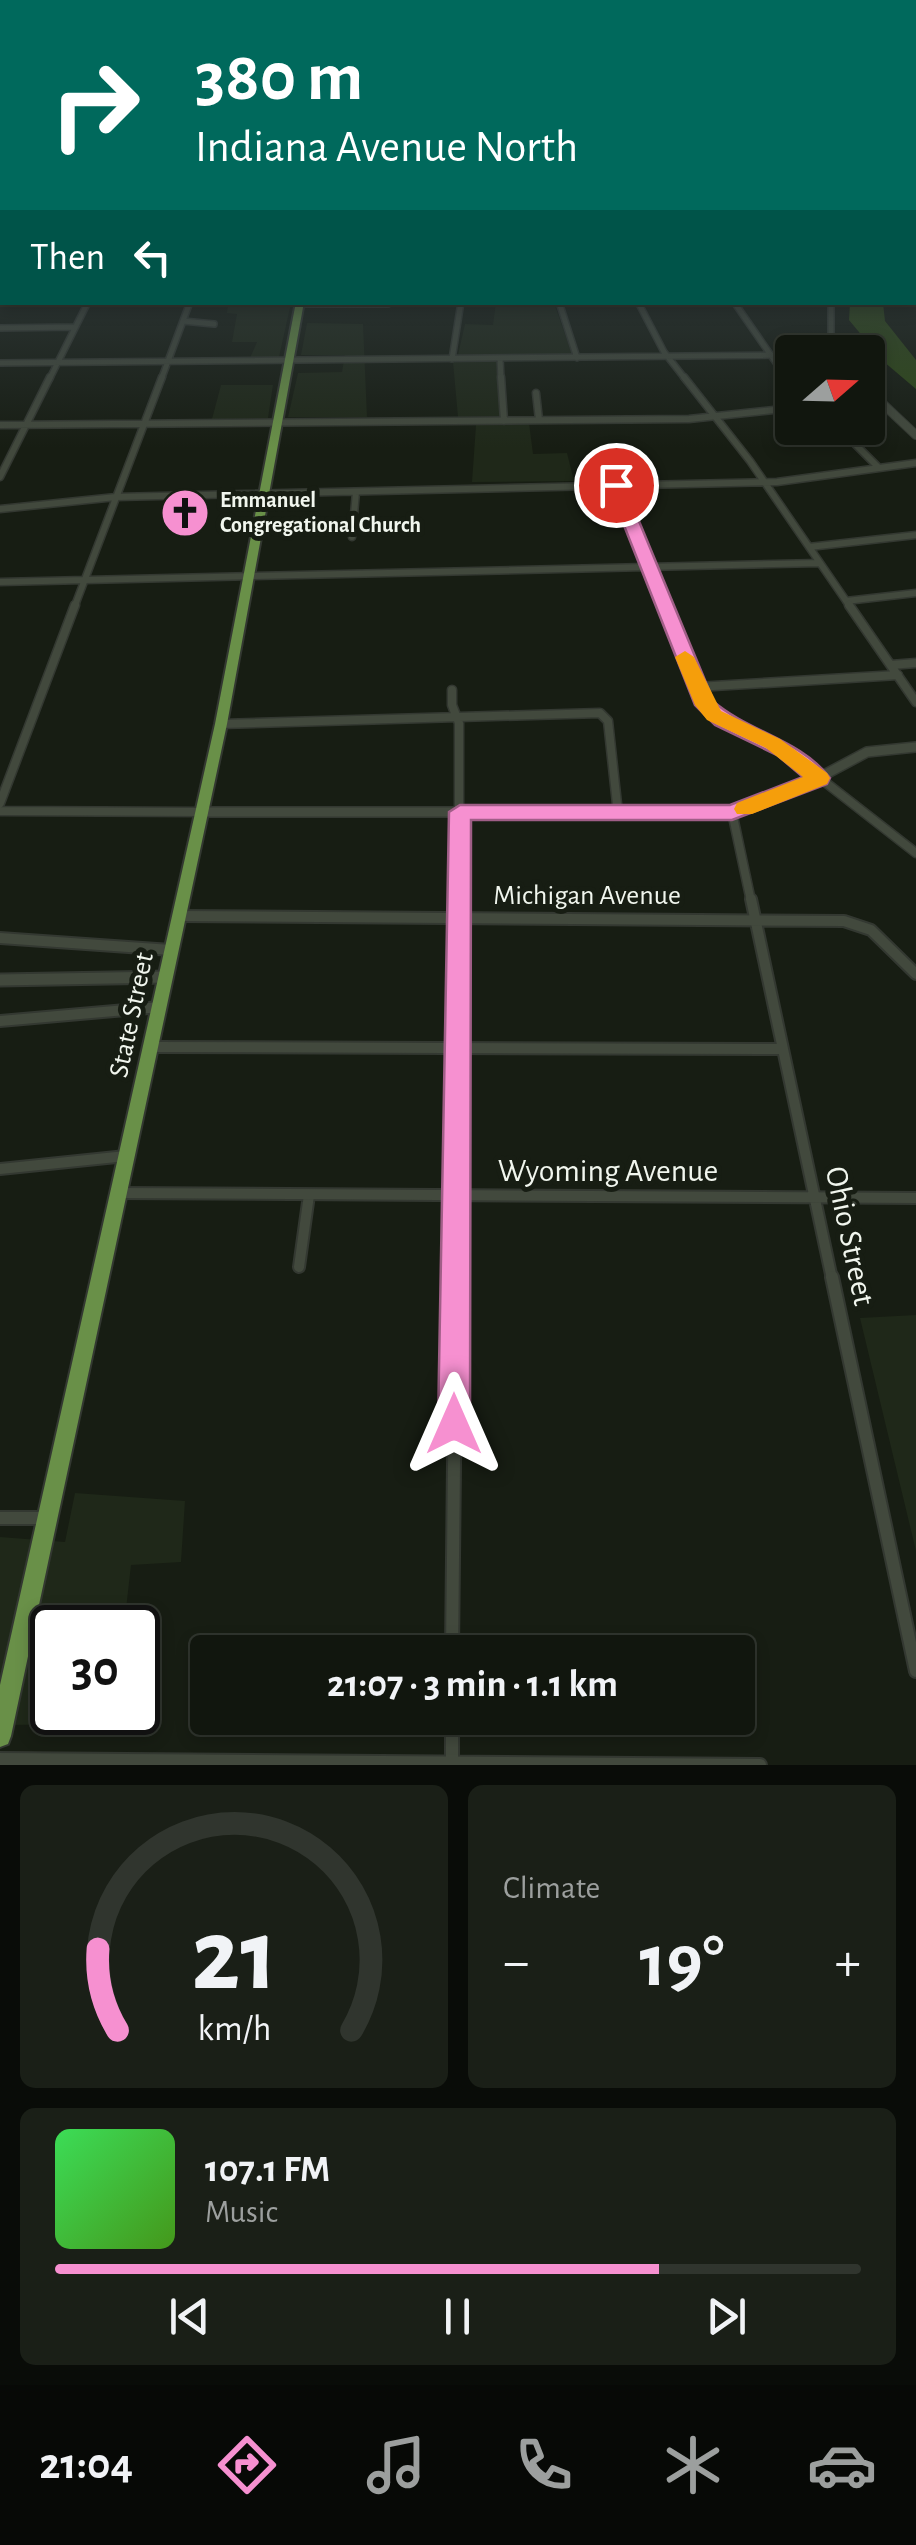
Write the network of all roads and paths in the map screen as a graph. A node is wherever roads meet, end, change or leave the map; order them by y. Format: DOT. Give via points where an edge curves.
graph roads {
  1 [pos="87,305"];
  2 [pos="189,305"];
  3 [pos="300,305"];
  4 [pos="461,305"];
  5 [pos="560,305"];
  6 [pos="640,305"];
  7 [pos="736,305"];
  8 [pos="831,305"];
  9 [pos="183,321"];
  10 [pos="214,324"];
  11 [pos="76,327"];
  12 [pos="0,328"];
  13 [pos="831,335"];
  14 [pos="772,355"];
  15 [pos="669,357"];
  16 [pos="500,358"];
  17 [pos="577,358"];
  18 [pos="452,359"];
  19 [pos="288,360"];
  20 [pos="775,360"];
  21 [pos="168,362"];
  22 [pos="56,363"];
  23 [pos="0,364"];
  24 [pos="536,393"];
  25 [pos="885,409"];
  26 [pos="775,410"];
  27 [pos="713,418"];
  28 [pos="504,420"];
  29 [pos="538,420"];
  30 [pos="277,423"];
  31 [pos="144,424"];
  32 [pos="0,425"];
  33 [pos="26,425"];
  34 [pos="916,435"];
  35 [pos="855,445"];
  36 [pos="916,463"];
  37 [pos="879,468"];
  38 [pos="0,477"];
  39 [pos="765,482"];
  40 [pos="616,485"];
  41 [pos="356,492"];
  42 [pos="265,493"];
  43 [pos="116,497"];
  44 [pos="0,509"];
  45 [pos="916,535"];
  46 [pos="352,537"];
  47 [pos="809,547"];
  48 [pos="820,563"];
  49 [pos="648,568"];
  50 [pos="250,579"];
  51 [pos="84,580"];
  52 [pos="0,582"];
  53 [pos="916,594"];
  54 [pos="846,602"];
  55 [pos="916,664"];
  56 [pos="891,665"];
  57 [pos="898,675"];
  58 [pos="697,687"];
  59 [pos="452,690"];
  60 [pos="916,702"];
  61 [pos="457,718"];
  62 [pos="221,724"];
  63 [pos="916,747"];
  64 [pos="819,778"];
  65 [pos="0,803"];
  66 [pos="0,811"];
  67 [pos="202,812"];
  68 [pos="460,812"];
  69 [pos="732,812"];
  70 [pos="618,813"];
  71 [pos="916,853"];
  72 [pos="178,916"];
  73 [pos="458,918"];
  74 [pos="754,919"];
  75 [pos="0,938"];
  76 [pos="171,950"];
  77 [pos="916,974"];
  78 [pos="166,977"];
  79 [pos="0,980"];
  80 [pos="160,1007"];
  81 [pos="0,1021"];
  82 [pos="152,1047"];
  83 [pos="457,1048"];
  84 [pos="783,1049"];
  85 [pos="128,1156"];
  86 [pos="0,1170"];
  87 [pos="120,1193"];
  88 [pos="308,1194"];
  89 [pos="456,1196"];
  90 [pos="813,1197"];
  91 [pos="916,1198"];
  92 [pos="300,1267"];
  93 [pos="0,1518"];
  94 [pos="48,1518"];
  95 [pos="452,1635"];
  96 [pos="916,1672"];
  97 [pos="452,1735"];
  98 [pos="0,1736"];
  99 [pos="0,1758"];
  100 [pos="452,1763"];
  101 [pos="760,1765"];
  1 -- 11 [label="street"];
  2 -- 9 [label="street"];
  3 -- 19 [label="highway, State Street"];
  4 -- 18 [label="street"];
  5 -- 17 [label="street"];
  6 -- 15 [label="street"];
  7 -- 14 [label="street"];
  8 -- 13 [label="street"];
  9 -- 10 [label="street"];
  9 -- 21 [label="street"];
  11 -- 12 [label="street"];
  11 -- 22 [label="street"];
  14 -- 15 [label="street"];
  14 -- 20 [label="street"];
  15 -- 17 [label="street"];
  15 -- 27 [label="street"];
  16 -- 17 [label="street"];
  16 -- 18 [label="street"];
  16 -- 28 [label="street"];
  18 -- 19 [label="street"];
  19 -- 21 [label="street"];
  19 -- 30 [label="highway, State Street"];
  21 -- 22 [label="street"];
  21 -- 31 [label="street"];
  22 -- 23 [label="street"];
  22 -- 33 [label="street"];
  24 -- 29 [label="street"];
  25 -- 34 [label="street"];
  26 -- 27 [label="street"];
  27 -- 29 [label="street"];
  27 -- 39 [label="street"];
  28 -- 29 [label="street"];
  28 -- 30 [label="street"];
  30 -- 31 [label="street"];
  30 -- 42 [label="highway, State Street"];
  31 -- 33 [label="street"];
  31 -- 43 [label="street"];
  32 -- 33 [label="street"];
  33 -- 38 [label="street"];
  35 -- 37 [label="street"];
  36 -- 37 [label="street"];
  37 -- 39 [label="street"];
  39 -- 40 [label="street"];
  39 -- 47 [label="street"];
  40 -- 41 [label="street"];
  40 -- 49 [label="street"];
  41 -- 42 [label="street"];
  41 -- 46 [label="street"];
  42 -- 43 [label="street"];
  42 -- 50 [label="highway, State Street"];
  43 -- 44 [label="street"];
  43 -- 51 [label="street"];
  45 -- 47 [label="street"];
  47 -- 48 [label="street"];
  48 -- 49 [label="street"];
  48 -- 54 [label="street"];
  49 -- 50 [label="street"];
  49 -- 58 [label="street"];
  50 -- 51 [label="street"];
  50 -- 62 [label="highway, State Street"];
  51 -- 52 [label="street"];
  51 -- 65 [label="street"];
  53 -- 54 [label="street"];
  54 -- 56 [label="street"];
  55 -- 56 [label="street"];
  56 -- 57 [label="street"];
  57 -- 58 [label="street"];
  57 -- 60 [label="street"];
  58 -- 64 [label="street" via="714,715 773,744"];
  59 -- 61 [label="street"];
  61 -- 62 [label="street"];
  61 -- 68 [label="street"];
  61 -- 70 [label="street" via="604,714"];
  62 -- 67 [label="highway, State Street"];
  63 -- 64 [label="street" via="867,752"];
  64 -- 69 [label="street"];
  64 -- 71 [label="street"];
  66 -- 67 [label="street"];
  67 -- 68 [label="street"];
  67 -- 72 [label="highway, State Street"];
  68 -- 70 [label="street"];
  68 -- 73 [label="street"];
  69 -- 70 [label="street"];
  69 -- 74 [label="street, Ohio Street"];
  72 -- 73 [label="street, Michigan Avenue"];
  72 -- 76 [label="highway, State Street"];
  73 -- 74 [label="street, Michigan Avenue"];
  73 -- 83 [label="street"];
  74 -- 77 [label="street, Michigan Avenue" via="858,924"];
  74 -- 84 [label="street, Ohio Street"];
  75 -- 76 [label="street"];
  76 -- 78 [label="highway, State Street"];
  78 -- 79 [label="street"];
  78 -- 80 [label="highway, State Street"];
  80 -- 81 [label="street"];
  80 -- 82 [label="highway, State Street"];
  82 -- 83 [label="street"];
  82 -- 85 [label="highway, State Street"];
  83 -- 84 [label="street"];
  83 -- 89 [label="street"];
  84 -- 90 [label="street, Ohio Street"];
  85 -- 86 [label="street"];
  85 -- 87 [label="highway, State Street"];
  87 -- 88 [label="street, Wyoming Avenue"];
  87 -- 94 [label="highway, State Street"];
  88 -- 89 [label="street, Wyoming Avenue"];
  88 -- 92 [label="street"];
  89 -- 90 [label="street, Wyoming Avenue"];
  89 -- 95 [label="street"];
  90 -- 91 [label="street, Wyoming Avenue"];
  90 -- 96 [label="street, Ohio Street"];
  93 -- 94 [label="street"];
  94 -- 98 [label="highway, State Street"];
  97 -- 100 [label="street"];
  99 -- 100 [label="street"];
  100 -- 101 [label="street"];
}
